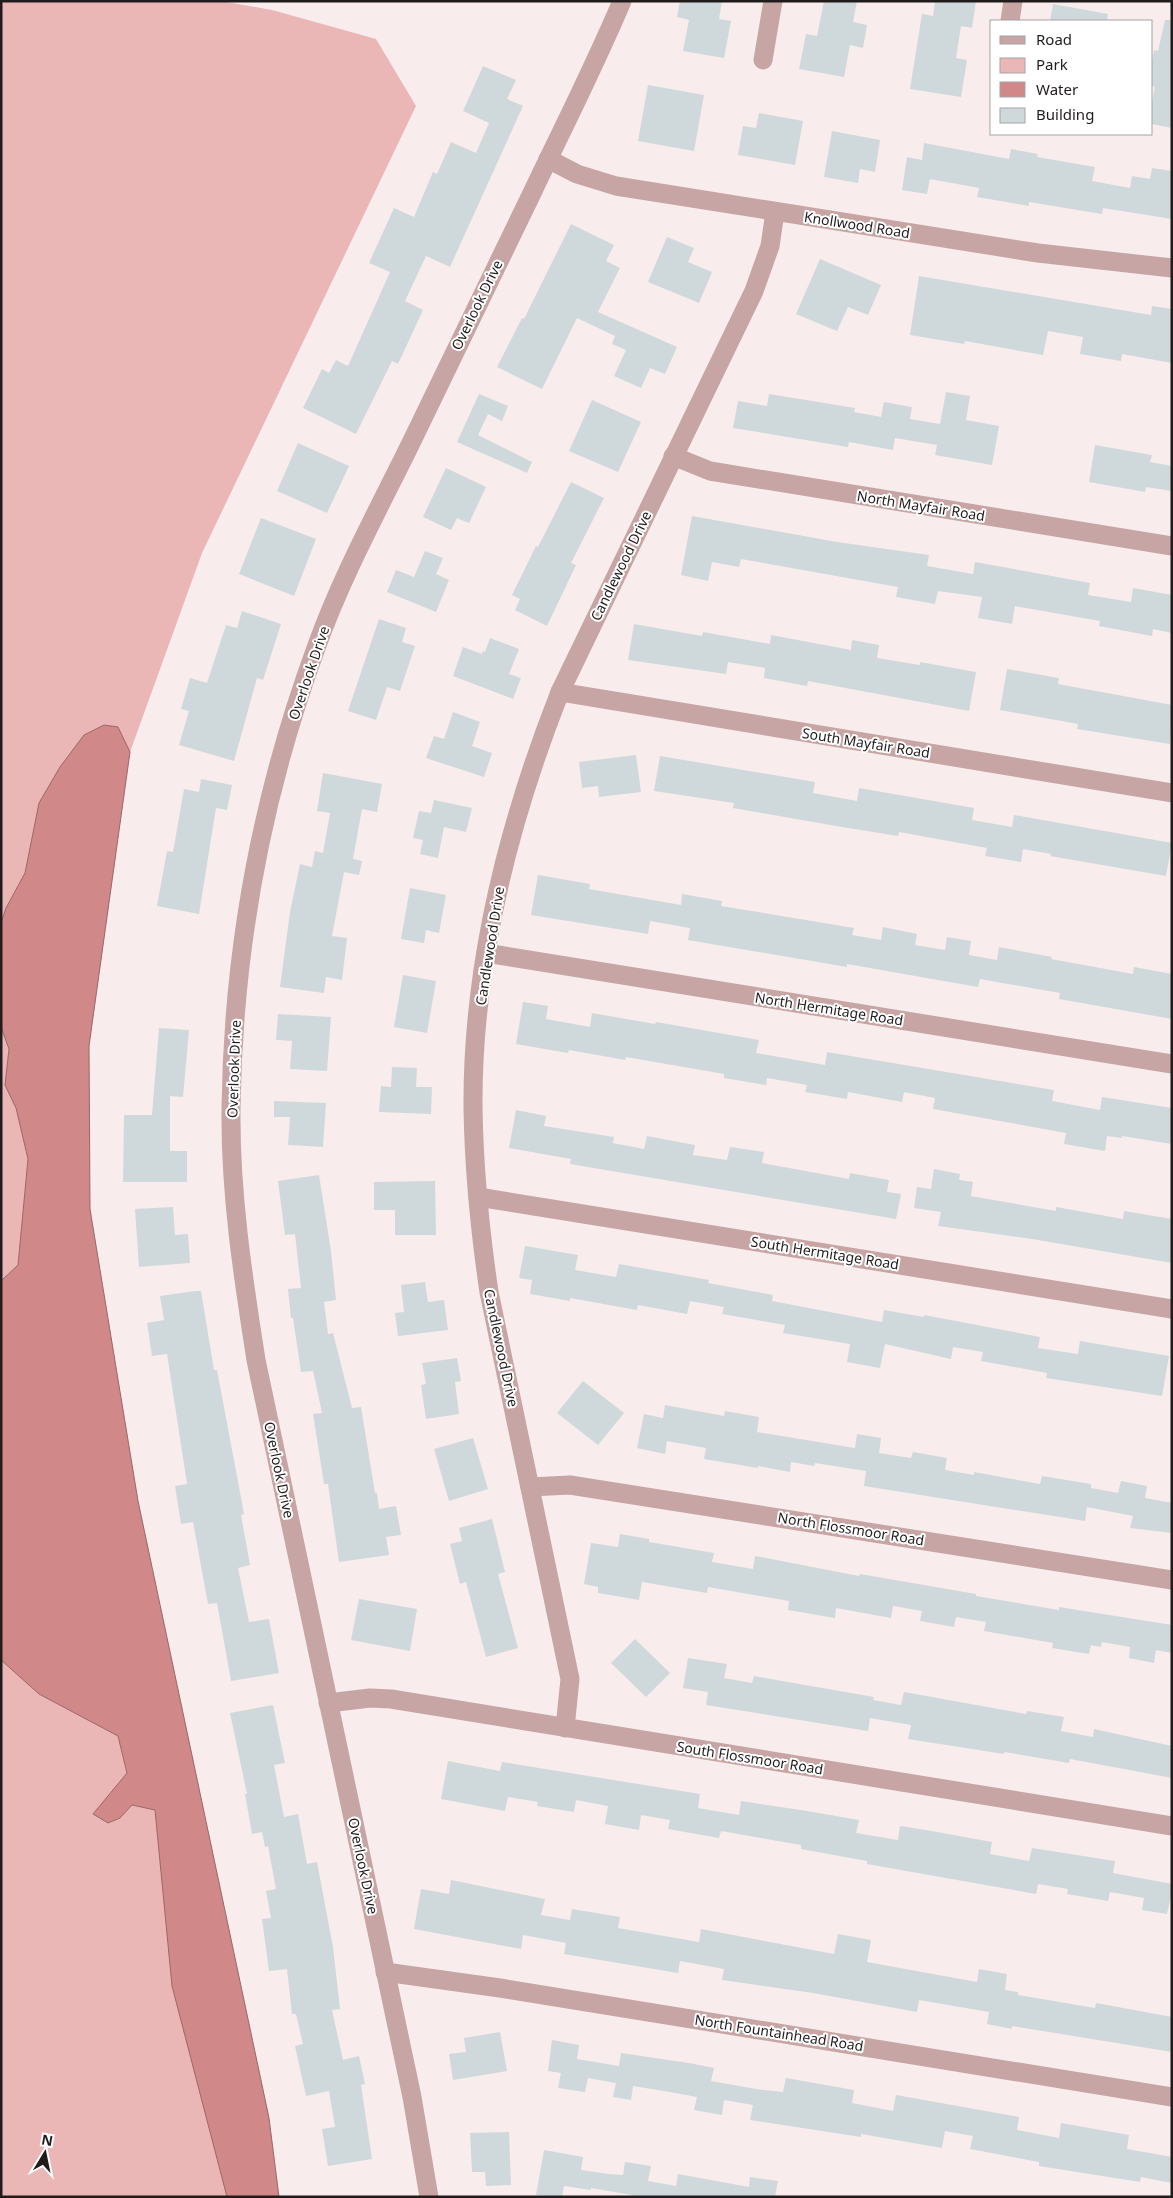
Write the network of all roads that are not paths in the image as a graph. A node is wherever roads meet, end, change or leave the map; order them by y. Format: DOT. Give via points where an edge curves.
graph roads {
  1 [pos="622,1"];
  2 [pos="773,1"];
  3 [pos="1013,1"];
  4 [pos="1010,20"];
  5 [pos="763,60"];
  6 [pos="548,159"];
  7 [pos="775,212"];
  8 [pos="1172,268"];
  9 [pos="673,456"];
  10 [pos="1172,546"];
  11 [pos="560,692"];
  12 [pos="1172,793"];
  13 [pos="486,954"];
  14 [pos="1172,1064"];
  15 [pos="478,1197"];
  16 [pos="1172,1309"];
  17 [pos="530,1486"];
  18 [pos="1172,1580"];
  19 [pos="328,1703"];
  20 [pos="565,1728"];
  21 [pos="1172,1826"];
  22 [pos="385,1972"];
  23 [pos="1172,2097"];
  24 [pos="429,2197"];
  1 -- 6 [label="street, Overlook Drive"];
  2 -- 5 [label="street"];
  3 -- 4 [label="street"];
  6 -- 7 [label="street, Knollwood Road" via="577,174 616,186"];
  6 -- 19 [label="street, Overlook Drive" via="352,562 316,647 267,807 238,980 231,1111 242,1276 256,1360"];
  7 -- 8 [label="street, Knollwood Road" via="1038,253"];
  7 -- 9 [label="street, Candlewood Drive" via="764,269"];
  9 -- 10 [label="street, North Mayfair Road" via="710,471"];
  9 -- 11 [label="street, Candlewood Drive"];
  11 -- 12 [label="street, South Mayfair Road"];
  11 -- 13 [label="street, Candlewood Drive" via="536,751 517,814 500,878"];
  13 -- 14 [label="street, North Hermitage Road"];
  13 -- 15 [label="street, Candlewood Drive" via="474,1070"];
  15 -- 16 [label="street, South Hermitage Road"];
  15 -- 17 [label="street, Candlewood Drive" via="489,1292"];
  17 -- 18 [label="street, North Flossmoor Road" via="570,1485"];
  17 -- 20 [label="street, Candlewood Drive" via="570,1679"];
  19 -- 20 [label="street, South Flossmoor Road" via="391,1699"];
  19 -- 22 [label="street, Overlook Drive"];
  20 -- 21 [label="street, South Flossmoor Road"];
  22 -- 23 [label="street, North Fountainhead Road"];
  22 -- 24 [label="street, Overlook Drive" via="412,2097"];
}
